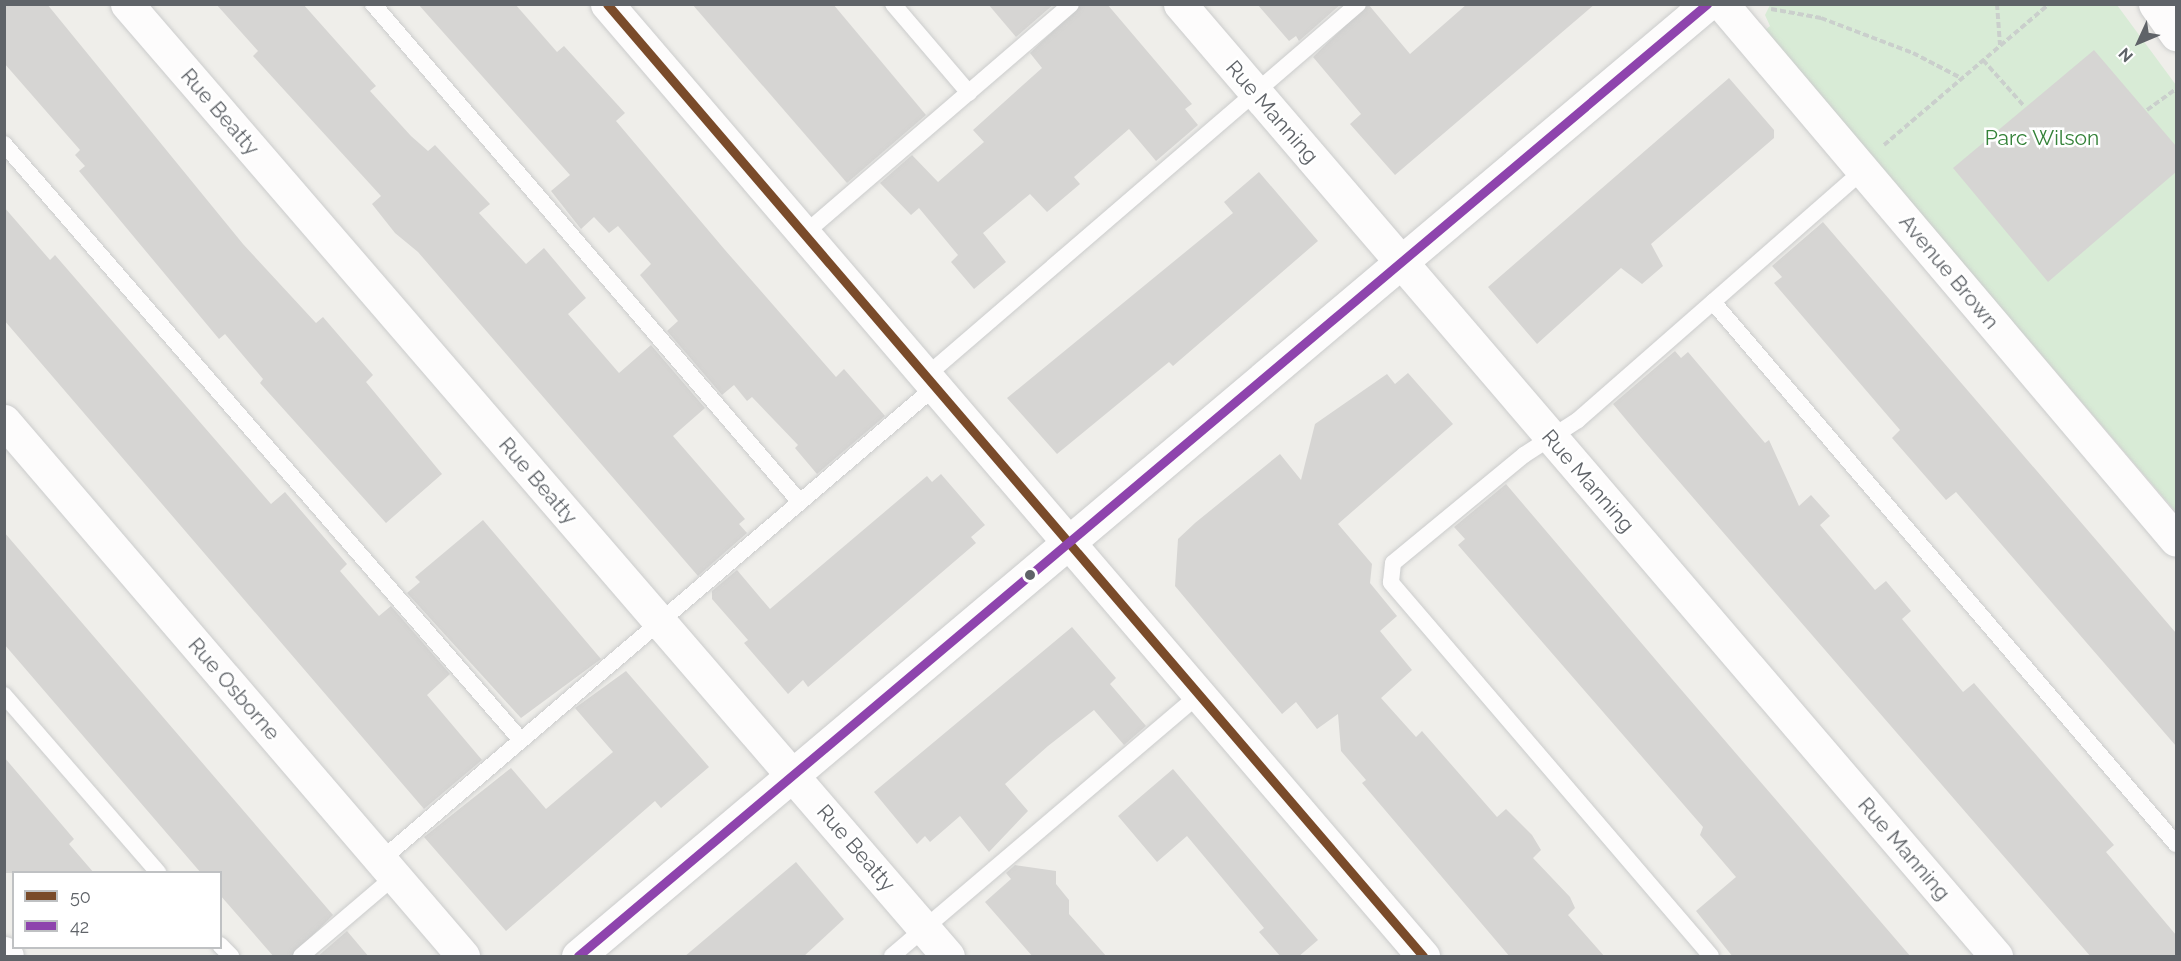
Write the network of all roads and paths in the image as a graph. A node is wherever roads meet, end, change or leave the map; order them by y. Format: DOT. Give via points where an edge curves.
graph roads {
  1 [pos="127,4"];
  2 [pos="373,4"];
  3 [pos="607,4"];
  4 [pos="892,4"];
  5 [pos="1071,4"];
  6 [pos="1180,4"];
  7 [pos="1358,4"];
  8 [pos="1707,4"];
  9 [pos="1722,4"];
  10 [pos="1996,4"];
  11 [pos="2049,4"];
  12 [pos="2155,4"];
  13 [pos="1764,7"];
  14 [pos="2176,34"];
  15 [pos="2000,46"];
  16 [pos="1983,60"];
  17 [pos="1963,79"];
  18 [pos="2176,89"];
  19 [pos="969,93"];
  20 [pos="1256,93"];
  21 [pos="2024,106"];
  22 [pos="2147,110"];
  23 [pos="4,144"];
  24 [pos="1869,161"];
  25 [pos="804,234"];
  26 [pos="1400,260"];
  27 [pos="1713,302"];
  28 [pos="931,381"];
  29 [pos="4,421"];
  30 [pos="1551,437"];
  31 [pos="800,501"];
  32 [pos="1067,540"];
  33 [pos="2176,540"];
  34 [pos="659,622"];
  35 [pos="4,695"];
  36 [pos="1199,695"];
  37 [pos="520,739"];
  38 [pos="792,774"];
  39 [pos="2176,844"];
  40 [pos="388,868"];
  41 [pos="156,871"];
  42 [pos="924,929"];
  43 [pos="301,957"];
  44 [pos="463,957"];
  45 [pos="579,957"];
  46 [pos="892,957"];
  47 [pos="948,957"];
  48 [pos="1423,957"];
  49 [pos="1711,957"];
  50 [pos="1996,957"];
  1 -- 34 [label="street, Rue Beatty"];
  2 -- 31 [label="lane"];
  3 -- 25 [label="street"];
  4 -- 19 [label="lane"];
  5 -- 19 [label="lane"];
  6 -- 20 [label="street, Rue Manning"];
  7 -- 20 [label="lane"];
  8 -- 26 [label="street"];
  9 -- 24 [label="street, Avenue Brown"];
  10 -- 15 [label="path"];
  11 -- 15 [label="path"];
  12 -- 14 [label="street"];
  13 -- 17 [label="path" via="1821,18 1913,53"];
  15 -- 16 [label="path"];
  16 -- 17 [label="path"];
  16 -- 21 [label="path"];
  17 -- 24 [label="path"];
  18 -- 22 [label="path"];
  19 -- 25 [label="lane"];
  20 -- 26 [label="street, Rue Manning"];
  20 -- 28 [label="lane"];
  23 -- 37 [label="lane"];
  24 -- 27 [label="lane"];
  24 -- 33 [label="street, Avenue Brown"];
  25 -- 28 [label="street"];
  26 -- 30 [label="street, Rue Manning"];
  26 -- 32 [label="street"];
  27 -- 30 [label="lane" via="1578,420"];
  27 -- 39 [label="lane"];
  28 -- 31 [label="lane"];
  28 -- 32 [label="street"];
  29 -- 40 [label="street, Rue Osborne"];
  30 -- 49 [label="lane" via="1393,563 1391,582"];
  30 -- 50 [label="street, Rue Manning"];
  31 -- 34 [label="lane"];
  32 -- 36 [label="street"];
  32 -- 38 [label="street"];
  34 -- 37 [label="lane"];
  34 -- 38 [label="street, Rue Beatty"];
  35 -- 41 [label="lane"];
  36 -- 42 [label="lane"];
  36 -- 48 [label="street"];
  37 -- 40 [label="lane"];
  38 -- 42 [label="street, Rue Beatty"];
  38 -- 45 [label="street"];
  40 -- 43 [label="lane"];
  40 -- 44 [label="street, Rue Osborne"];
  42 -- 46 [label="lane"];
  42 -- 47 [label="street, Rue Beatty"];
}
